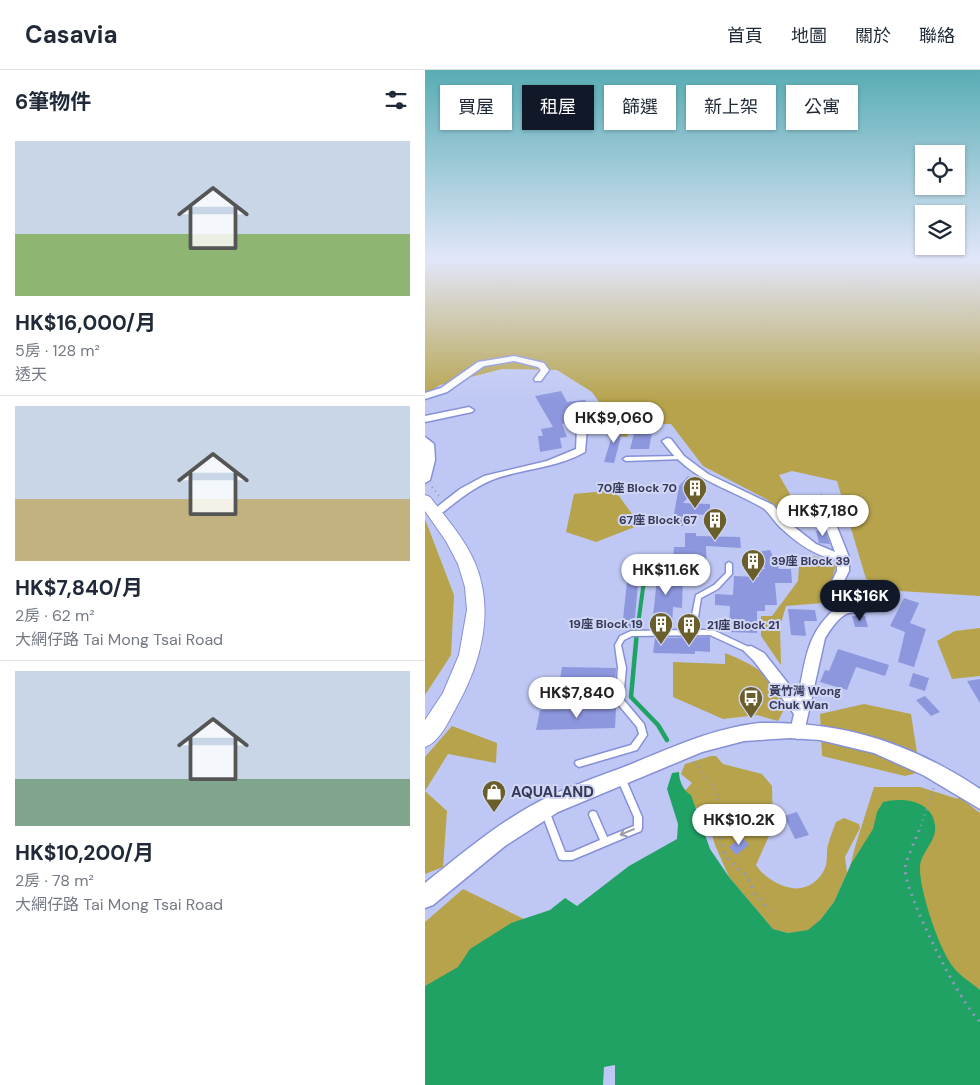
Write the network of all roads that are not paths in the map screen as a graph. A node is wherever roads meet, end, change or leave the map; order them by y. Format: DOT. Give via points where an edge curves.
graph roads {
  1 [pos="538,379"];
  2 [pos="425,396"];
  3 [pos="469,410"];
  4 [pos="425,419"];
  5 [pos="583,428"];
  6 [pos="425,440"];
  7 [pos="667,440"];
  8 [pos="680,458"];
  9 [pos="626,459"];
  10 [pos="425,480"];
  11 [pos="821,499"];
  12 [pos="430,507"];
  13 [pos="843,557"];
  14 [pos="729,564"];
  15 [pos="891,599"];
  16 [pos="843,609"];
  17 [pos="692,631"];
  18 [pos="751,651"];
  19 [pos="546,700"];
  20 [pos="619,700"];
  21 [pos="801,712"];
  22 [pos="798,732"];
  23 [pos="425,738"];
  24 [pos="579,763"];
  25 [pos="620,777"];
  26 [pos="980,800"];
  27 [pos="545,810"];
  28 [pos="593,815"];
  29 [pos="605,842"];
  30 [pos="425,898"];
  1 -- 2 [label="street" via="543,375 544,367 531,360 503,358 478,365 449,389"];
  3 -- 4 [label="street"];
  5 -- 12 [label="street" via="581,450 564,461 497,476"];
  6 -- 10 [label="street" via="431,460"];
  7 -- 8 [label="street"];
  8 -- 9 [label="lane"];
  8 -- 13 [label="street" via="704,476 769,507 784,526 812,547"];
  11 -- 13 [label="street"];
  12 -- 23 [label="main road" via="467,562 477,616 463,673 447,706"];
  13 -- 16 [label="street" via="843,571 837,583"];
  14 -- 17 [label="lane" via="729,574 725,579 698,597"];
  15 -- 16 [label="street" via="863,611"];
  16 -- 21 [label="street" via="828,622 818,637"];
  17 -- 18 [label="lane" via="711,632"];
  17 -- 20 [label="lane" via="631,634 622,638 618,645 622,668"];
  18 -- 21 [label="street"];
  19 -- 20 [label="lane"];
  20 -- 24 [label="lane" via="641,726 641,740 634,748"];
  21 -- 22 [label="street"];
  22 -- 25 [label="street" via="761,731 715,740"];
  22 -- 26 [label="street" via="843,737 893,750 935,770"];
  25 -- 27 [label="street"];
  25 -- 29 [label="lane, one-way" via="638,817 638,828"];
  27 -- 29 [label="lane" via="563,856 572,856"];
  27 -- 30 [label="street" via="478,852"];
  28 -- 29 [label="lane"];
}
